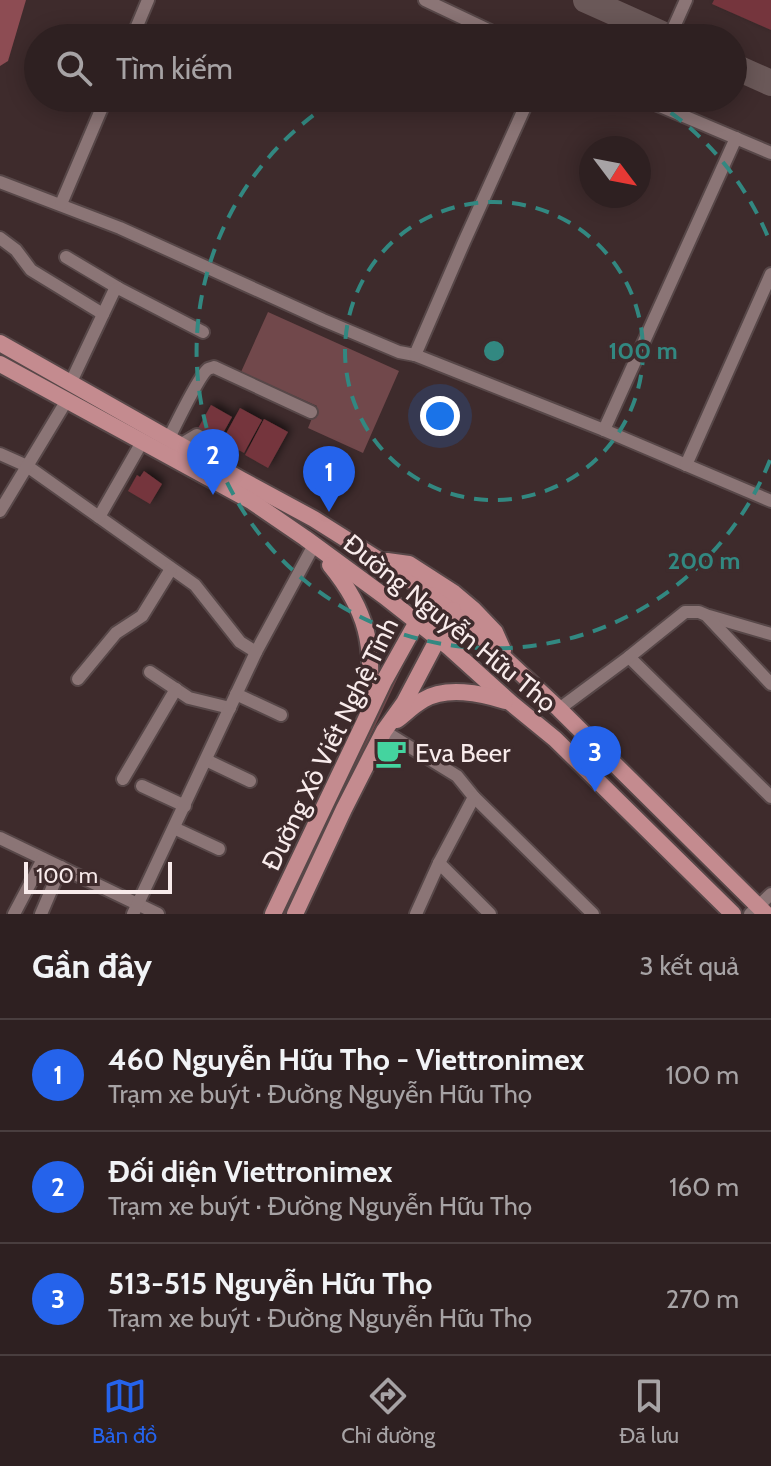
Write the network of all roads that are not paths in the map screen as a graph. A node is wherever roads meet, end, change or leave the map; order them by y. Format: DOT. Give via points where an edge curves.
graph roads {
  1 [pos="148,0"];
  2 [pos="425,0"];
  3 [pos="686,0"];
  4 [pos="138,24"];
  5 [pos="476,24"];
  6 [pos="675,24"];
  7 [pos="100,112"];
  8 [pos="523,112"];
  9 [pos="674,112"];
  10 [pos="736,138"];
  11 [pos="771,153"];
  12 [pos="0,182"];
  13 [pos="61,204"];
  14 [pos="0,238"];
  15 [pos="66,257"];
  16 [pos="771,274"];
  17 [pos="118,288"];
  18 [pos="103,314"];
  19 [pos="203,332"];
  20 [pos="0,343"];
  21 [pos="415,355"];
  22 [pos="0,364"];
  23 [pos="71,382"];
  24 [pos="67,400"];
  25 [pos="311,412"];
  26 [pos="604,430"];
  27 [pos="174,441"];
  28 [pos="142,442"];
  29 [pos="0,454"];
  30 [pos="686,465"];
  31 [pos="27,466"];
  32 [pos="771,501"];
  33 [pos="0,511"];
  34 [pos="99,517"];
  35 [pos="314,545"];
  36 [pos="378,559"];
  37 [pos="171,569"];
  38 [pos="432,595"];
  39 [pos="453,610"];
  40 [pos="706,615"];
  41 [pos="417,622"];
  42 [pos="771,634"];
  43 [pos="437,638"];
  44 [pos="256,652"];
  45 [pos="629,657"];
  46 [pos="507,659"];
  47 [pos="150,672"];
  48 [pos="78,679"];
  49 [pos="771,684"];
  50 [pos="176,689"];
  51 [pos="236,694"];
  52 [pos="511,703"];
  53 [pos="230,708"];
  54 [pos="559,709"];
  55 [pos="281,715"];
  56 [pos="366,720"];
  57 [pos="384,731"];
  58 [pos="206,760"];
  59 [pos="123,779"];
  60 [pos="250,781"];
  61 [pos="142,786"];
  62 [pos="474,797"];
  63 [pos="771,797"];
  64 [pos="185,806"];
  65 [pos="174,828"];
  66 [pos="0,838"];
  67 [pos="219,849"];
  68 [pos="43,859"];
  69 [pos="439,863"];
  70 [pos="61,867"];
  71 [pos="771,894"];
  72 [pos="136,909"];
  73 [pos="758,911"];
  74 [pos="14,914"];
  75 [pos="41,914"];
  76 [pos="158,914"];
  77 [pos="273,914"];
  78 [pos="295,914"];
  79 [pos="416,914"];
  80 [pos="490,914"];
  81 [pos="593,914"];
  82 [pos="733,914"];
  1 -- 4 [label="street"];
  2 -- 5 [label="street"];
  3 -- 6 [label="street"];
  7 -- 13 [label="street"];
  8 -- 21 [label="street"];
  9 -- 10 [label="street"];
  10 -- 11 [label="street"];
  10 -- 26 [label="street"];
  12 -- 13 [label="street"];
  13 -- 21 [label="street"];
  14 -- 18 [label="street" via="31,270"];
  15 -- 17 [label="street"];
  16 -- 30 [label="street"];
  17 -- 18 [label="street"];
  17 -- 19 [label="street"];
  18 -- 23 [label="street"];
  20 -- 23 [label="main road, Đường Nguyễn Hữu Thọ"];
  21 -- 26 [label="street"];
  22 -- 24 [label="main road, Đường Nguyễn Hữu Thọ"];
  23 -- 27 [label="main road, Đường Nguyễn Hữu Thọ"];
  24 -- 28 [label="main road, Đường Nguyễn Hữu Thọ"];
  24 -- 31 [label="street"];
  25 -- 27 [label="street" via="211,367 200,380"];
  26 -- 30 [label="street"];
  27 -- 36 [label="main road, Đường Nguyễn Hữu Thọ"];
  28 -- 34 [label="street"];
  28 -- 35 [label="main road, Đường Nguyễn Hữu Thọ" via="251,501"];
  29 -- 31 [label="street"];
  30 -- 32 [label="street"];
  31 -- 33 [label="street"];
  31 -- 34 [label="street"];
  34 -- 37 [label="street"];
  35 -- 41 [label="main road, Đường Nguyễn Hữu Thọ"];
  35 -- 44 [label="street"];
  35 -- 56 [label="main road" via="361,615 372,665"];
  36 -- 38 [label="main road, Đường Nguyễn Hữu Thọ"];
  36 -- 46 [label="main road" via="409,564 454,593 495,632"];
  37 -- 44 [label="street" via="195,585 240,642"];
  37 -- 48 [label="street" via="142,616 116,633"];
  38 -- 39 [label="main road, Đường Nguyễn Hữu Thọ"];
  38 -- 41 [label="main road, Đường Xô Viết Nghệ Tĩnh"];
  39 -- 43 [label="main road, Đường Xô Viết Nghệ Tĩnh"];
  39 -- 46 [label="main road, Đường Nguyễn Hữu Thọ"];
  40 -- 42 [label="street"];
  40 -- 45 [label="street" via="685,612"];
  40 -- 49 [label="street"];
  41 -- 43 [label="main road, Đường Nguyễn Hữu Thọ"];
  41 -- 56 [label="main road, Đường Xô Viết Nghệ Tĩnh"];
  43 -- 52 [label="main road, Đường Nguyễn Hữu Thọ"];
  43 -- 57 [label="main road, Đường Xô Viết Nghệ Tĩnh"];
  44 -- 51 [label="street"];
  45 -- 54 [label="street"];
  45 -- 63 [label="street"];
  46 -- 54 [label="main road, Đường Nguyễn Hữu Thọ"];
  47 -- 50 [label="street"];
  50 -- 53 [label="street" via="197,701"];
  50 -- 59 [label="street"];
  51 -- 53 [label="street"];
  51 -- 55 [label="street"];
  52 -- 57 [label="main road" via="485,695 437,694"];
  52 -- 82 [label="main road, Đường Nguyễn Hữu Thọ" via="555,739"];
  53 -- 58 [label="street"];
  54 -- 73 [label="main road, Đường Nguyễn Hữu Thọ"];
  56 -- 77 [label="main road, Đường Xô Viết Nghệ Tĩnh"];
  57 -- 62 [label="street" via="457,776"];
  57 -- 78 [label="main road, Đường Xô Viết Nghệ Tĩnh"];
  58 -- 60 [label="street"];
  58 -- 64 [label="street"];
  61 -- 64 [label="street"];
  62 -- 69 [label="street"];
  62 -- 81 [label="street"];
  64 -- 65 [label="street"];
  65 -- 67 [label="street"];
  65 -- 72 [label="street"];
  66 -- 68 [label="street"];
  68 -- 70 [label="street"];
  68 -- 74 [label="street"];
  69 -- 79 [label="street"];
  69 -- 80 [label="street"];
  70 -- 72 [label="street"];
  70 -- 75 [label="street"];
  71 -- 73 [label="street"];
  72 -- 76 [label="street"];
}
